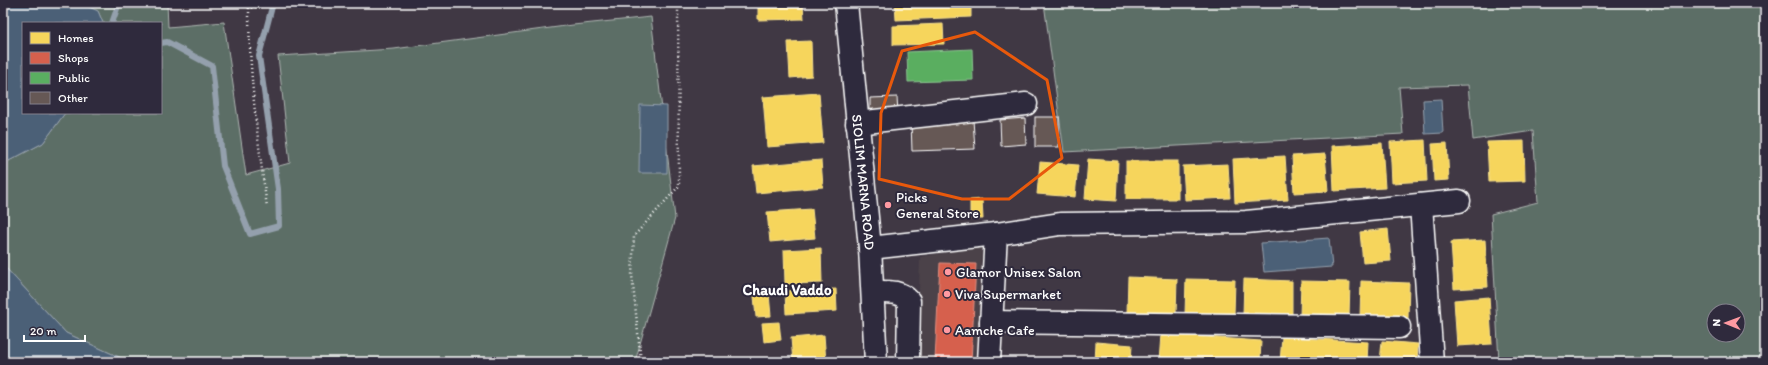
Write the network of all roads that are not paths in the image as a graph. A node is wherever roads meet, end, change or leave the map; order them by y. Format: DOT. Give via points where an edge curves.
graph roads {
  1 [pos="846,3"];
  2 [pos="1026,104"];
  3 [pos="858,123"];
  4 [pos="1458,201"];
  5 [pos="1421,205"];
  6 [pos="996,234"];
  7 [pos="870,248"];
  8 [pos="872,292"];
  9 [pos="991,322"];
  10 [pos="1399,326"];
  11 [pos="876,362"];
  12 [pos="908,362"];
  13 [pos="989,362"];
  14 [pos="1432,362"];
  1 -- 3 [label="street, SIOLIM MARNA ROAD"];
  2 -- 3 [label="street"];
  3 -- 7 [label="street, SIOLIM MARNA ROAD"];
  4 -- 5 [label="street"];
  5 -- 6 [label="street" via="1246,222 1060,224"];
  5 -- 14 [label="street"];
  6 -- 7 [label="street"];
  6 -- 9 [label="street"];
  7 -- 8 [label="street, SIOLIM MARNA ROAD"];
  8 -- 11 [label="street, SIOLIM MARNA ROAD"];
  8 -- 12 [label="street" via="895,292 909,301"];
  9 -- 10 [label="street"];
  9 -- 13 [label="street"];
}
